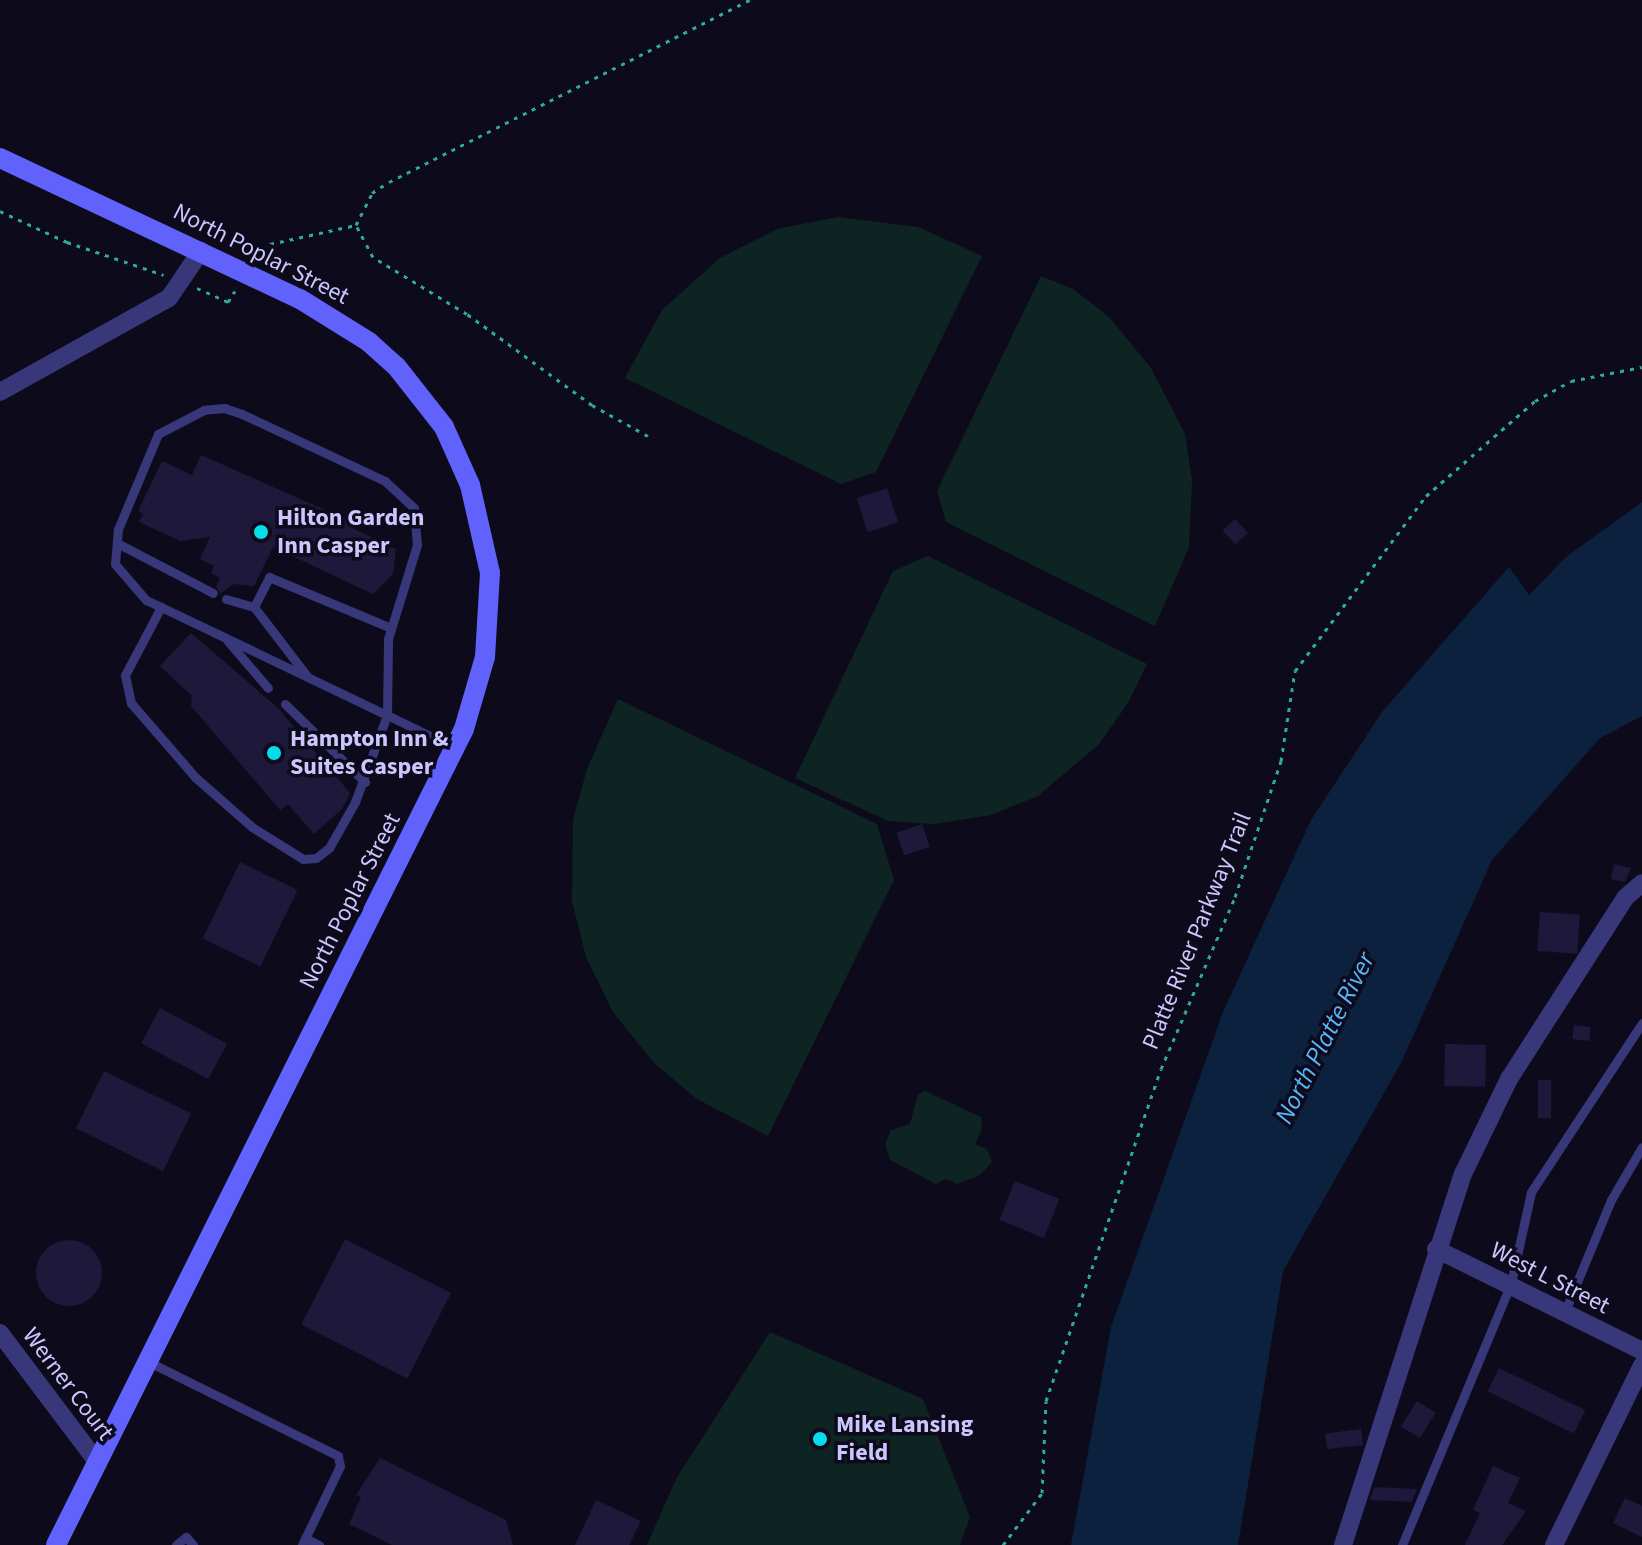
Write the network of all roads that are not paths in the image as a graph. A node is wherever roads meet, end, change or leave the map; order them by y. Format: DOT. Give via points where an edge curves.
graph roads {
  1 [pos="0,158"];
  2 [pos="201,251"];
  3 [pos="0,392"];
  4 [pos="117,543"];
  5 [pos="213,593"];
  6 [pos="226,599"];
  7 [pos="161,607"];
  8 [pos="254,607"];
  9 [pos="391,628"];
  10 [pos="224,637"];
  11 [pos="308,677"];
  12 [pos="268,688"];
  13 [pos="285,704"];
  14 [pos="387,715"];
  15 [pos="455,748"];
  16 [pos="365,782"];
  17 [pos="1642,883"];
  18 [pos="1642,1023"];
  19 [pos="1642,1147"];
  20 [pos="1436,1249"];
  21 [pos="1511,1283"];
  22 [pos="1565,1311"];
  23 [pos="0,1333"];
  24 [pos="1641,1351"];
  25 [pos="149,1362"];
  26 [pos="98,1463"];
  27 [pos="303,1542"];
  28 [pos="56,1545"];
  29 [pos="176,1545"];
  30 [pos="193,1545"];
  31 [pos="319,1545"];
  32 [pos="1343,1545"];
  33 [pos="1402,1545"];
  34 [pos="1554,1545"];
  1 -- 2 [label="main road, North Poplar Street"];
  2 -- 3 [label="street" via="169,298"];
  2 -- 15 [label="main road, North Poplar Street" via="335,318 369,342 424,398 462,463 481,520 490,573 485,657"];
  4 -- 5 [label="lane"];
  4 -- 7 [label="lane" via="115,564 146,600"];
  4 -- 9 [label="lane" via="135,483 158,434 178,419 225,408 385,481 414,508 417,545"];
  6 -- 8 [label="lane"];
  7 -- 10 [label="lane"];
  7 -- 16 [label="lane" via="125,675 131,703 195,777 252,827 303,859 316,858 329,848"];
  8 -- 9 [label="lane" via="269,577"];
  8 -- 11 [label="lane"];
  9 -- 14 [label="lane"];
  10 -- 11 [label="lane"];
  10 -- 12 [label="lane"];
  11 -- 14 [label="lane"];
  13 -- 16 [label="lane"];
  14 -- 15 [label="lane"];
  14 -- 16 [label="lane"];
  15 -- 25 [label="main road, North Poplar Street"];
  17 -- 20 [label="street" via="1626,897 1509,1079 1463,1174"];
  18 -- 21 [label="lane" via="1531,1192"];
  19 -- 22 [label="lane" via="1611,1200"];
  20 -- 21 [label="street, West L Street"];
  20 -- 32 [label="street"];
  21 -- 22 [label="street, West L Street"];
  21 -- 33 [label="lane"];
  22 -- 24 [label="street, West L Street"];
  23 -- 26 [label="street, Werner Court"];
  24 -- 34 [label="street"];
  25 -- 26 [label="main road, North Poplar Street"];
  25 -- 27 [label="lane" via="338,1456 340,1466"];
  26 -- 28 [label="main road, North Poplar Street"];
  27 -- 31 [label="lane"];
  29 -- 30 [label="lane" via="186,1537"];
}
